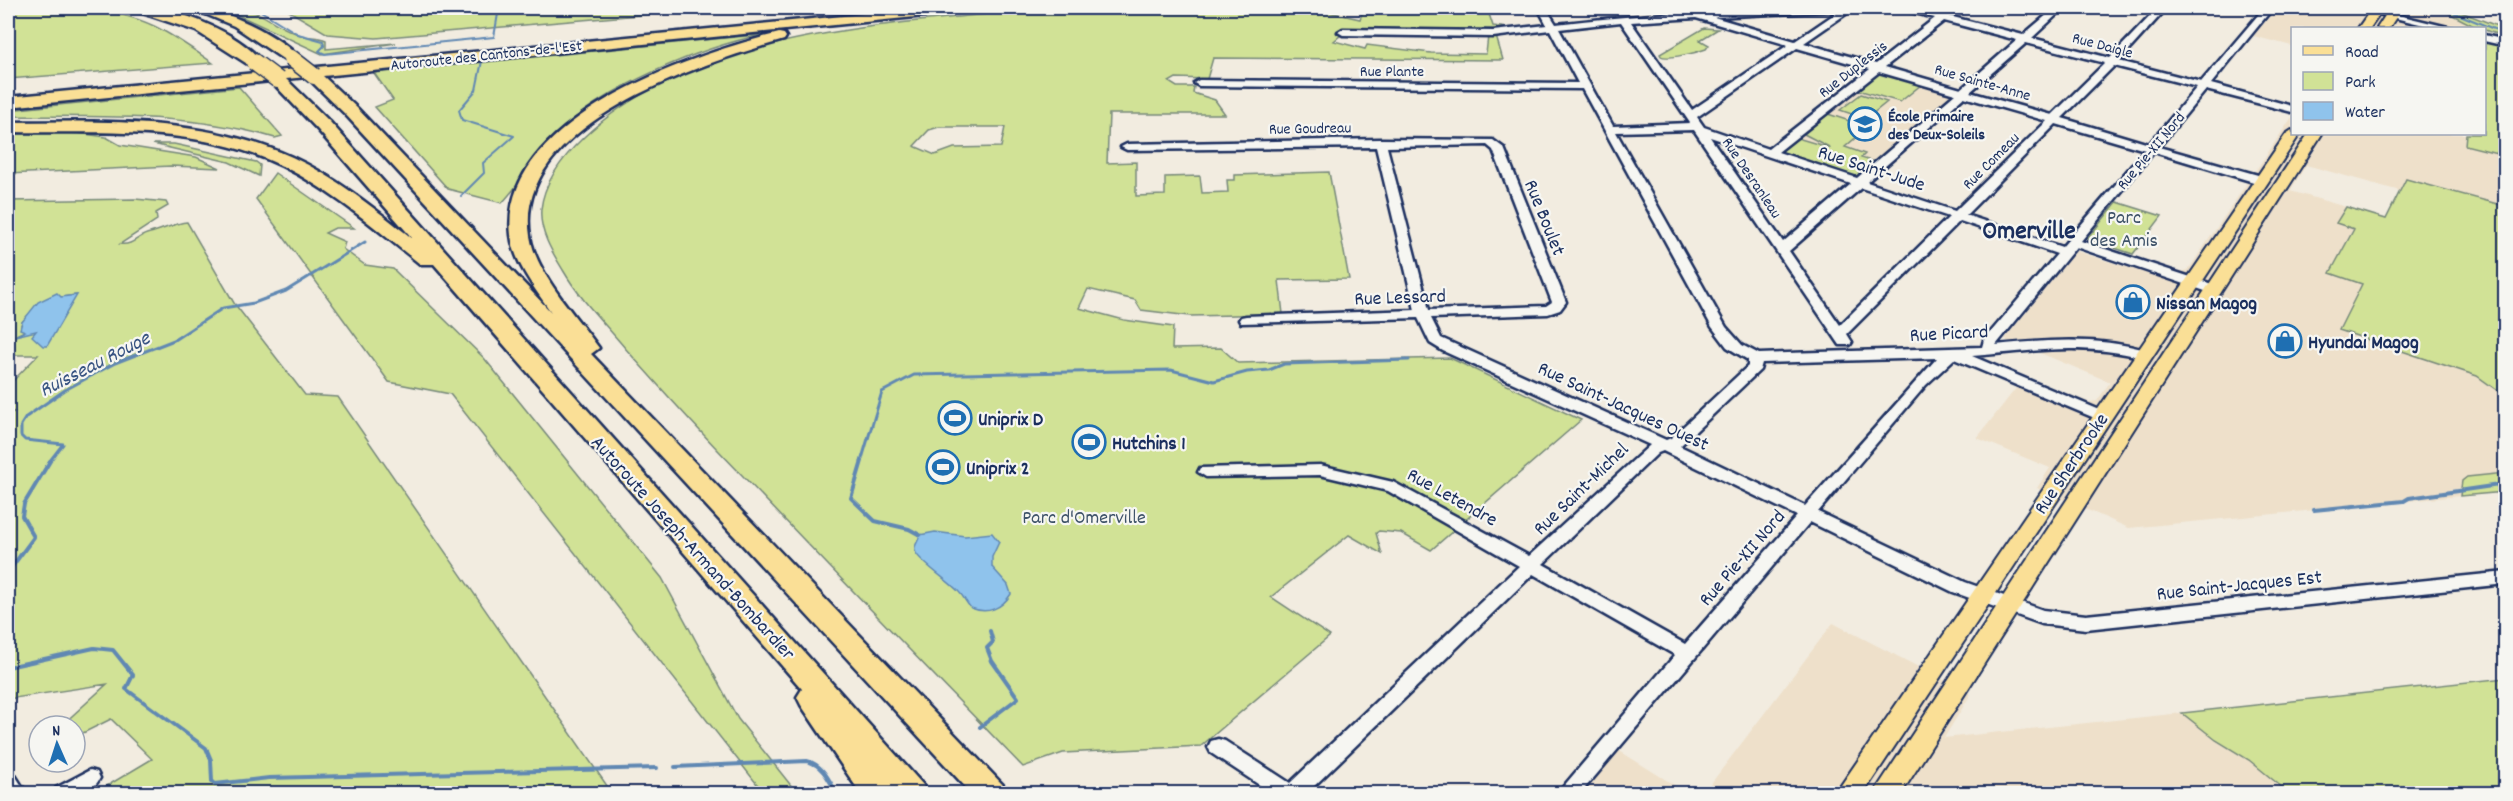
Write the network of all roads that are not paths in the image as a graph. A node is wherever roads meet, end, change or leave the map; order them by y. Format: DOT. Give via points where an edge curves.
graph roads {
  1 [pos="141,8"];
  2 [pos="198,8"];
  3 [pos="858,8"];
  4 [pos="956,8"];
  5 [pos="1542,8"];
  6 [pos="1833,8"];
  7 [pos="1844,8"];
  8 [pos="1906,8"];
  9 [pos="1954,8"];
  10 [pos="2060,8"];
  11 [pos="2163,8"];
  12 [pos="2269,8"];
  13 [pos="2359,8"];
  14 [pos="2377,10"];
  15 [pos="2394,11"];
  16 [pos="1696,15"];
  17 [pos="1942,17"];
  18 [pos="1624,19"];
  19 [pos="1553,27"];
  20 [pos="2365,27"];
  21 [pos="2384,27"];
  22 [pos="2444,27"];
  23 [pos="1343,32"];
  24 [pos="2486,38"];
  25 [pos="2024,39"];
  26 [pos="2505,43"];
  27 [pos="1796,44"];
  28 [pos="2112,62"];
  29 [pos="1876,67"];
  30 [pos="1199,83"];
  31 [pos="1586,86"];
  32 [pos="2203,86"];
  33 [pos="12,89"];
  34 [pos="1962,93"];
  35 [pos="8,102"];
  36 [pos="2291,109"];
  37 [pos="1691,116"];
  38 [pos="2053,119"];
  39 [pos="8,128"];
  40 [pos="1700,128"];
  41 [pos="1610,129"];
  42 [pos="2292,135"];
  43 [pos="2313,135"];
  44 [pos="1380,142"];
  45 [pos="1492,143"];
  46 [pos="1127,147"];
  47 [pos="2151,148"];
  48 [pos="1769,153"];
  49 [pos="2261,180"];
  50 [pos="1859,183"];
  51 [pos="1958,216"];
  52 [pos="2069,247"];
  53 [pos="1782,250"];
  54 [pos="2203,286"];
  55 [pos="476,302"];
  56 [pos="1555,307"];
  57 [pos="1423,315"];
  58 [pos="1246,320"];
  59 [pos="1839,334"];
  60 [pos="1989,349"];
  61 [pos="1953,353"];
  62 [pos="1853,354"];
  63 [pos="2144,354"];
  64 [pos="1755,358"];
  65 [pos="620,397"];
  66 [pos="2102,416"];
  67 [pos="1664,445"];
  68 [pos="1206,472"];
  69 [pos="1807,515"];
  70 [pos="1530,566"];
  71 [pos="2505,578"];
  72 [pos="1981,596"];
  73 [pos="2007,605"];
  74 [pos="748,608"];
  75 [pos="1688,654"];
  76 [pos="946,745"];
  77 [pos="1218,747"];
  78 [pos="90,778"];
  79 [pos="8,781"];
  80 [pos="17,794"];
  81 [pos="63,794"];
  82 [pos="878,794"];
  83 [pos="912,794"];
  84 [pos="992,794"];
  85 [pos="1005,794"];
  86 [pos="1291,794"];
  87 [pos="1567,794"];
  88 [pos="1848,794"];
  89 [pos="1886,794"];
  1 -- 55 [label="highway, bridge" via="196,24 278,80 324,126"];
  2 -- 65 [label="highway, bridge" via="239,23 291,58 343,102"];
  3 -- 33 [label="highway, Autoroute des Cantons-de-l'Est"];
  4 -- 35 [label="highway, Autoroute des Cantons-de-l'Est"];
  4 -- 65 [label="highway" via="796,33 694,63 613,101 550,153 531,180 522,203 523,246"];
  5 -- 19 [label="street"];
  6 -- 16 [label="street"];
  7 -- 27 [label="street" via="1844,12"];
  8 -- 17 [label="street, Rue Daigle"];
  9 -- 17 [label="street, Rue Duplessis"];
  10 -- 25 [label="street"];
  11 -- 28 [label="street, Rue Comeau"];
  12 -- 32 [label="street, Rue Pie-XII Nord"];
  13 -- 14 [label="street"];
  14 -- 15 [label="street"];
  14 -- 20 [label="main road"];
  15 -- 21 [label="main road"];
  15 -- 22 [label="street"];
  16 -- 18 [label="street"];
  16 -- 27 [label="street, Rue Sainte-Anne"];
  17 -- 25 [label="street, Rue Daigle"];
  17 -- 29 [label="street, Rue Duplessis"];
  18 -- 19 [label="street"];
  18 -- 37 [label="street, Rue Desranleau"];
  19 -- 23 [label="street" via="1480,34"];
  19 -- 31 [label="street"];
  24 -- 26 [label="street"];
  25 -- 28 [label="street, Rue Daigle"];
  25 -- 34 [label="street"];
  27 -- 29 [label="street, Rue Sainte-Anne"];
  27 -- 37 [label="street"];
  28 -- 32 [label="street, Rue Daigle"];
  28 -- 38 [label="street, Rue Comeau"];
  29 -- 34 [label="street, Rue Sainte-Anne"];
  29 -- 48 [label="street, Rue Duplessis"];
  30 -- 31 [label="street, Rue Plante"];
  31 -- 41 [label="street"];
  32 -- 36 [label="street, Rue Daigle"];
  32 -- 47 [label="street, Rue Pie-XII Nord"];
  34 -- 38 [label="street, Rue Sainte-Anne"];
  34 -- 50 [label="street"];
  37 -- 40 [label="street, Rue Desranleau"];
  38 -- 47 [label="street, Rue Sainte-Anne"];
  38 -- 51 [label="street, Rue Comeau"];
  39 -- 55 [label="highway" via="163,131 222,140 270,154 343,196"];
  40 -- 41 [label="street, Rue Saint-Jude"];
  40 -- 48 [label="street, Rue Saint-Jude"];
  40 -- 53 [label="street, Rue Desranleau"];
  41 -- 64 [label="street" via="1722,332 1740,351"];
  42 -- 49 [label="main road, Rue Sherbrooke"];
  43 -- 54 [label="main road, Rue Sherbrooke"];
  44 -- 45 [label="street, Rue Goudreau"];
  44 -- 46 [label="street, Rue Goudreau"];
  44 -- 57 [label="street, Rue Saint-Jacques Ouest"];
  45 -- 56 [label="street, Rue Boulet" via="1498,148 1558,300"];
  47 -- 49 [label="street, Rue Sainte-Anne"];
  47 -- 52 [label="street, Rue Pie-XII Nord"];
  48 -- 50 [label="street, Rue Saint-Jude"];
  49 -- 54 [label="main road, Rue Sherbrooke"];
  50 -- 51 [label="street, Rue Saint-Jude"];
  50 -- 53 [label="street"];
  51 -- 52 [label="street, Rue Saint-Jude"];
  51 -- 59 [label="street, Rue Comeau"];
  52 -- 54 [label="street, Rue Saint-Jude"];
  52 -- 60 [label="street, Rue Pie-XII Nord" via="1989,344"];
  53 -- 59 [label="street, Rue Desranleau"];
  54 -- 63 [label="main road, Rue Sherbrooke"];
  54 -- 73 [label="main road, Rue Sherbrooke"];
  55 -- 74 [label="highway, Autoroute Joseph-Armand-Bombardier"];
  56 -- 57 [label="street, Rue Lessard"];
  57 -- 58 [label="street, Rue Lessard"];
  57 -- 67 [label="street, Rue Saint-Jacques Ouest" via="1435,340 1448,348"];
  59 -- 62 [label="street, Rue Desranleau"];
  60 -- 61 [label="street, Rue Picard"];
  60 -- 63 [label="street, Rue Picard" via="2093,345"];
  61 -- 62 [label="street, Rue Picard"];
  61 -- 66 [label="street"];
  61 -- 69 [label="street, Rue Pie-XII Nord" via="1929,374"];
  62 -- 64 [label="street, Rue Picard"];
  63 -- 66 [label="main road, Rue Sherbrooke"];
  64 -- 67 [label="street, Rue Saint-Michel" via="1755,367 1677,442"];
  65 -- 76 [label="highway"];
  66 -- 72 [label="main road, Rue Sherbrooke"];
  67 -- 69 [label="street, Rue Saint-Jacques Ouest"];
  67 -- 70 [label="street, Rue Saint-Michel" via="1653,449"];
  68 -- 70 [label="street, Rue Letendre" via="1312,470 1386,485"];
  69 -- 72 [label="street, Rue Saint-Jacques Ouest"];
  69 -- 75 [label="street, Rue Pie-XII Nord"];
  70 -- 75 [label="street, Rue Letendre"];
  70 -- 86 [label="street, Rue Saint-Michel"];
  71 -- 73 [label="street, Rue Saint-Jacques Est" via="2093,622 2052,620"];
  72 -- 73 [label="street, Rue Saint-Jacques Est"];
  72 -- 88 [label="main road, Rue Sherbrooke"];
  73 -- 89 [label="main road, Rue Sherbrooke"];
  74 -- 82 [label="highway"];
  74 -- 83 [label="highway, Autoroute Joseph-Armand-Bombardier"];
  75 -- 87 [label="street, Rue Pie-XII Nord"];
  76 -- 84 [label="highway"];
  76 -- 85 [label="highway"];
  77 -- 86 [label="street"];
  78 -- 81 [label="street"];
  79 -- 80 [label="street"];
}
